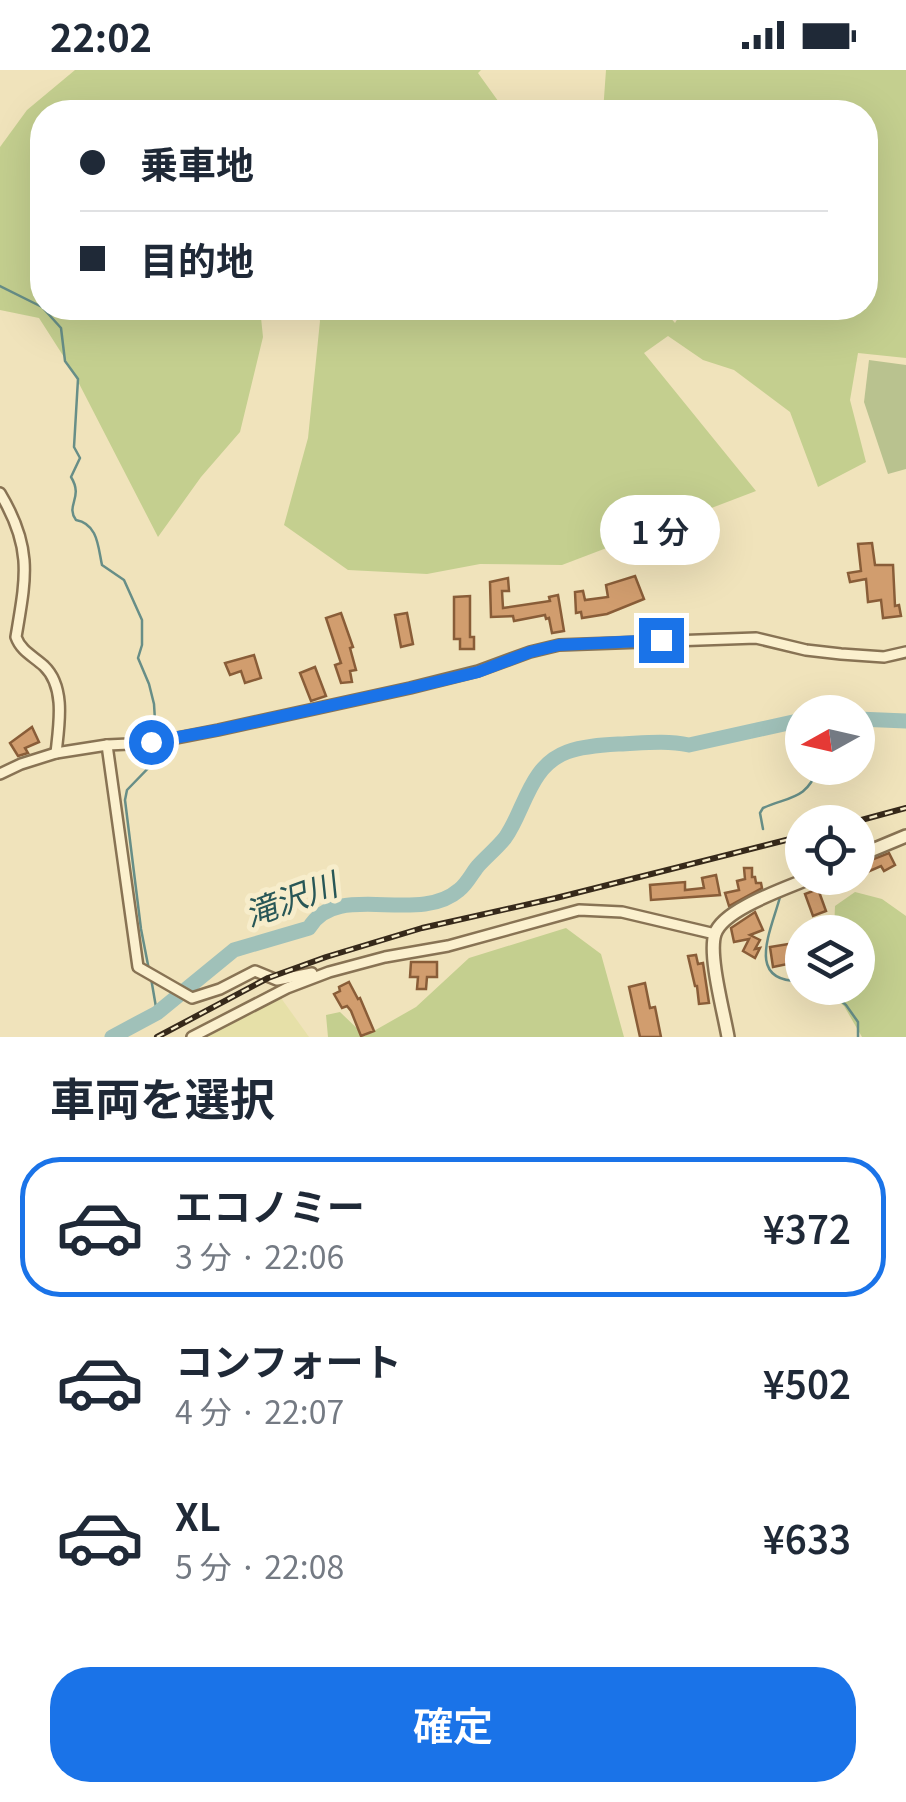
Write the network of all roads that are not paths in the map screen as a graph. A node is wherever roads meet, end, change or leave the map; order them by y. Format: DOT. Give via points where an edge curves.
graph roads {
  1 [pos="0,493"];
  2 [pos="906,652"];
  3 [pos="107,745"];
  4 [pos="56,753"];
  5 [pos="0,774"];
  6 [pos="906,836"];
  7 [pos="875,849"];
  8 [pos="785,890"];
  9 [pos="715,934"];
  10 [pos="329,972"];
  11 [pos="192,1037"];
  12 [pos="728,1037"];
  1 -- 4 [label="street" via="26,566 16,637 57,684"];
  2 -- 3 [label="street" via="841,654 756,638 559,645 410,688 218,730"];
  3 -- 4 [label="street"];
  3 -- 10 [label="street" via="138,968 192,998 255,972 277,980"];
  4 -- 5 [label="street"];
  6 -- 7 [label="street"];
  8 -- 9 [label="street" via="728,917"];
  9 -- 10 [label="street" via="622,912 579,910"];
  9 -- 12 [label="street"];
  10 -- 11 [label="street"];
}
